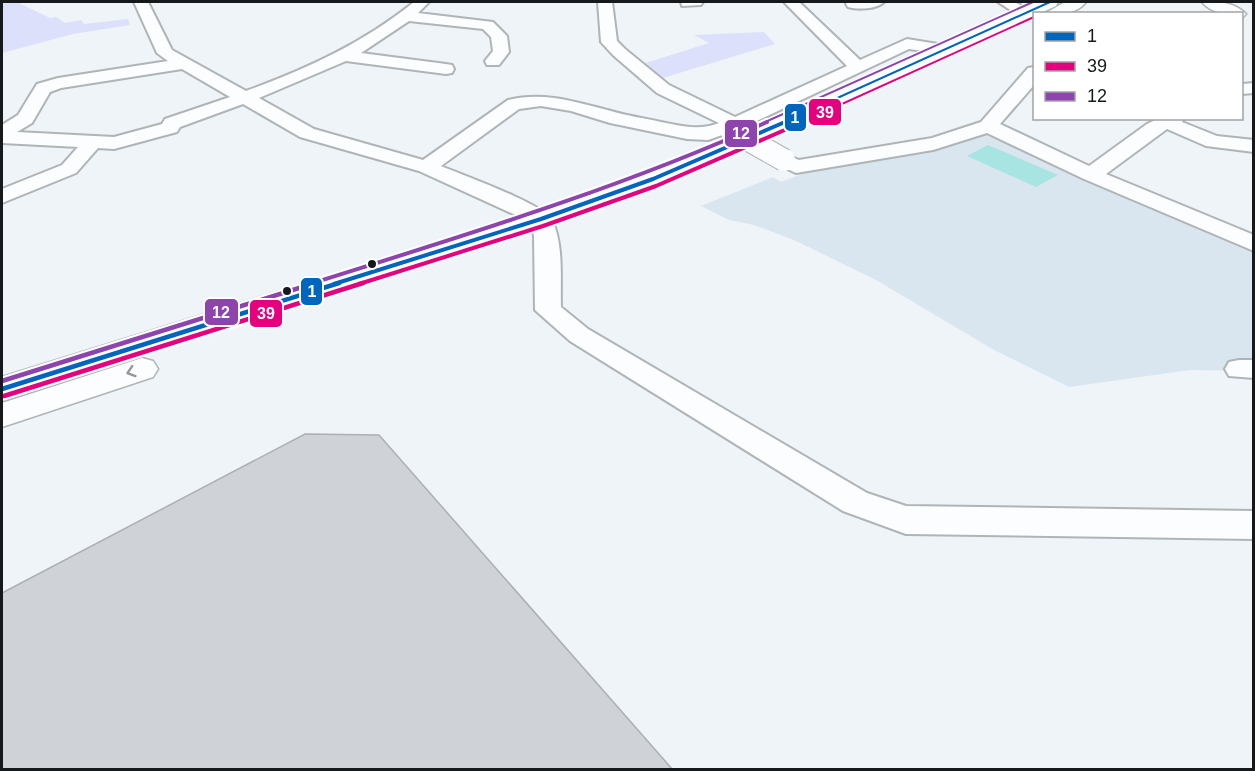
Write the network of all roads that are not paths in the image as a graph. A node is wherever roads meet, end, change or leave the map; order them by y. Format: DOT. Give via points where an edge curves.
graph roads {
  1 [pos="141,2"];
  2 [pos="422,2"];
  3 [pos="605,2"];
  4 [pos="791,2"];
  5 [pos="877,2"];
  6 [pos="1078,2"];
  7 [pos="1191,2"];
  8 [pos="1210,2"];
  9 [pos="853,4"];
  10 [pos="1058,10"];
  11 [pos="1211,12"];
  12 [pos="1232,12"];
  13 [pos="407,16"];
  14 [pos="1025,18"];
  15 [pos="944,49"];
  16 [pos="342,55"];
  17 [pos="493,61"];
  18 [pos="443,63"];
  19 [pos="185,64"];
  20 [pos="858,67"];
  21 [pos="1033,75"];
  22 [pos="244,98"];
  23 [pos="1171,120"];
  24 [pos="988,126"];
  25 [pos="730,127"];
  26 [pos="2,135"];
  27 [pos="92,143"];
  28 [pos="1254,146"];
  29 [pos="426,167"];
  30 [pos="1091,175"];
  31 [pos="2,197"];
  32 [pos="543,228"];
  33 [pos="1254,244"];
  34 [pos="2,389"];
  35 [pos="2,415"];
  36 [pos="1254,525"];
  1 -- 19 [label="street" via="165,53"];
  2 -- 13 [label="street"];
  3 -- 25 [label="street" via="609,42 619,52 663,89"];
  4 -- 20 [label="street"];
  5 -- 9 [label="street"];
  6 -- 10 [label="main road"];
  7 -- 11 [label="main road"];
  8 -- 12 [label="main road"];
  13 -- 16 [label="street"];
  13 -- 17 [label="street" via="488,25 499,36 501,52"];
  14 -- 15 [label="main road"];
  14 -- 32 [label="main road" via="747,158 668,191"];
  15 -- 20 [label="street" via="907,44"];
  15 -- 32 [label="main road"];
  16 -- 18 [label="street" via="421,67"];
  16 -- 22 [label="street"];
  19 -- 22 [label="street"];
  19 -- 26 [label="street" via="58,82 43,88 26,119"];
  20 -- 25 [label="street"];
  21 -- 24 [label="street"];
  22 -- 27 [label="street" via="172,123 170,128 114,143"];
  22 -- 29 [label="street" via="307,133"];
  23 -- 28 [label="street" via="1213,141"];
  23 -- 30 [label="street" via="1154,128"];
  24 -- 25 [label="street, bridge" via="959,137 796,167"];
  24 -- 30 [label="street"];
  25 -- 29 [label="street" via="708,134 687,133 574,106 542,101 514,104"];
  26 -- 27 [label="street"];
  27 -- 31 [label="street" via="69,169"];
  29 -- 32 [label="street" via="526,210"];
  30 -- 33 [label="street"];
  32 -- 34 [label="main road"];
  32 -- 35 [label="main road, one-way"];
  32 -- 36 [label="street" via="548,310 579,335 855,502 906,520"];
}
